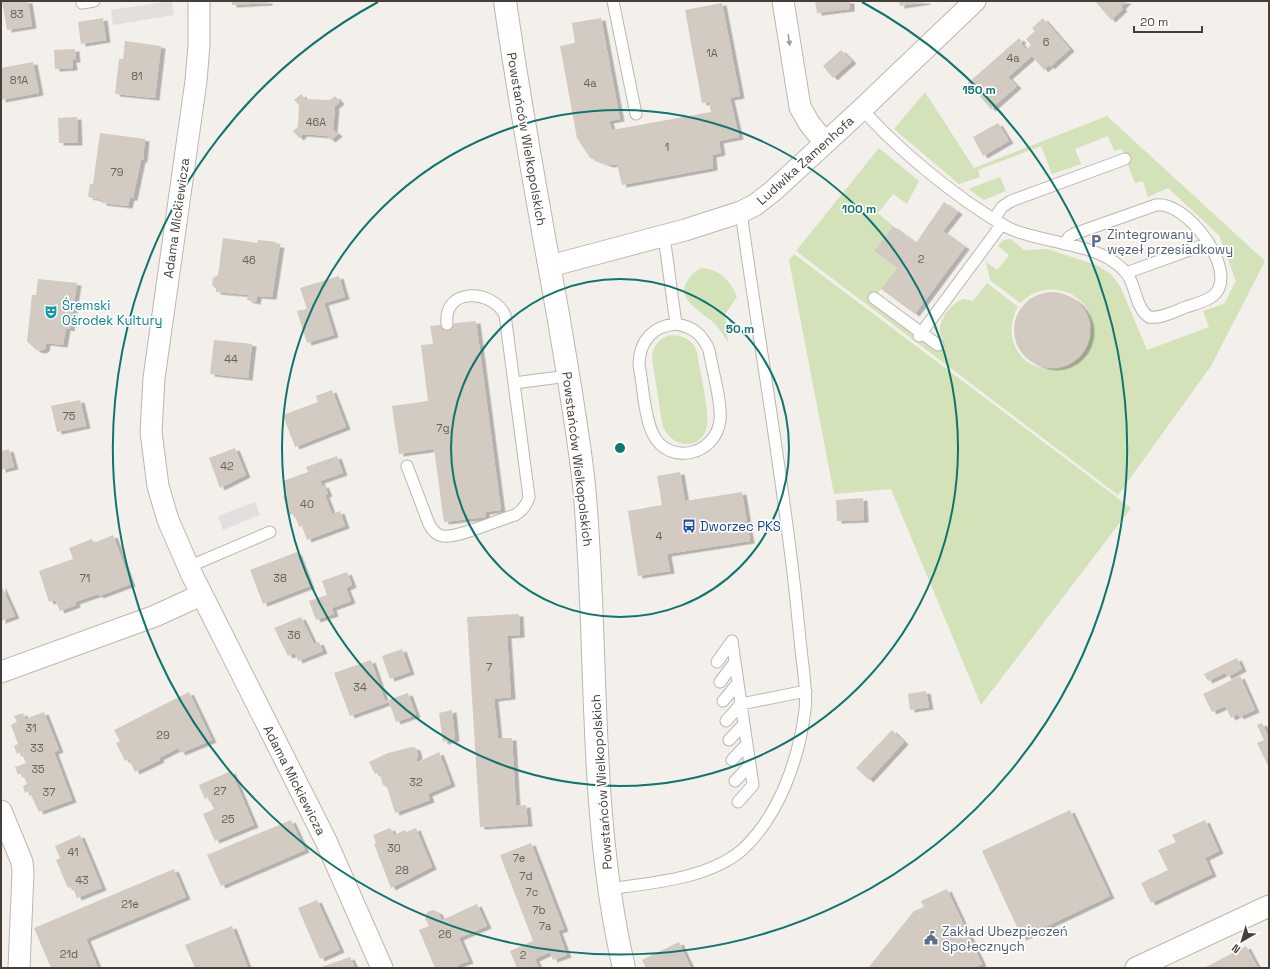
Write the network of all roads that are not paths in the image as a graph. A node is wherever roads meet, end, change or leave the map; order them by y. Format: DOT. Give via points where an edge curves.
graph roads {
  1 [pos="94,1"];
  2 [pos="199,1"];
  3 [pos="505,1"];
  4 [pos="613,1"];
  5 [pos="783,1"];
  6 [pos="975,1"];
  7 [pos="82,3"];
  8 [pos="862,109"];
  9 [pos="636,114"];
  10 [pos="825,143"];
  11 [pos="1125,159"];
  12 [pos="741,212"];
  13 [pos="998,222"];
  14 [pos="664,236"];
  15 [pos="1209,243"];
  16 [pos="1064,244"];
  17 [pos="550,266"];
  18 [pos="1126,273"];
  19 [pos="874,298"];
  20 [pos="447,324"];
  21 [pos="676,324"];
  22 [pos="920,334"];
  23 [pos="938,345"];
  24 [pos="568,376"];
  25 [pos="514,383"];
  26 [pos="407,466"];
  27 [pos="270,532"];
  28 [pos="188,567"];
  29 [pos="201,595"];
  30 [pos="717,662"];
  31 [pos="735,662"];
  32 [pos="1,672"];
  33 [pos="720,682"];
  34 [pos="738,683"];
  35 [pos="806,691"];
  36 [pos="723,701"];
  37 [pos="741,704"];
  38 [pos="726,721"];
  39 [pos="744,724"];
  40 [pos="729,740"];
  41 [pos="747,744"];
  42 [pos="732,760"];
  43 [pos="750,765"];
  44 [pos="735,781"];
  45 [pos="738,802"];
  46 [pos="1,811"];
  47 [pos="608,889"];
  48 [pos="1269,906"];
  49 [pos="19,968"];
  50 [pos="382,968"];
  51 [pos="624,968"];
  52 [pos="1136,968"];
  1 -- 7 [label="lane"];
  2 -- 28 [label="street, Adama Mickiewicza" via="196,81 156,360 151,417 152,449 158,486 168,520"];
  3 -- 17 [label="street, Powstańców Wielkopolskich"];
  4 -- 9 [label="lane"];
  5 -- 10 [label="street, one-way" via="800,107"];
  6 -- 8 [label="street, Ludwika Zamenhofa"];
  8 -- 10 [label="street, Ludwika Zamenhofa"];
  8 -- 13 [label="lane" via="888,137 920,165"];
  10 -- 12 [label="street, Ludwika Zamenhofa" via="763,200"];
  11 -- 13 [label="lane" via="1011,201 1002,207"];
  12 -- 14 [label="street, Ludwika Zamenhofa"];
  12 -- 35 [label="lane" via="788,531"];
  13 -- 16 [label="lane" via="1022,233"];
  13 -- 22 [label="lane"];
  14 -- 17 [label="street, Ludwika Zamenhofa"];
  14 -- 21 [label="lane"];
  15 -- 16 [label="lane" via="1202,233 1176,210 1162,204 1074,234"];
  15 -- 18 [label="lane"];
  15 -- 18 [label="lane" via="1222,277 1217,292 1210,298 1161,316 1153,318 1145,315"];
  16 -- 18 [label="lane" via="1103,255"];
  17 -- 24 [label="street, Powstańców Wielkopolskich"];
  19 -- 22 [label="lane"];
  20 -- 25 [label="lane" via="448,307 457,299 480,297 496,303 501,308 507,324"];
  21 -- 21 [label="lane" via="658,328 649,335 639,355 649,426 653,436 672,451 684,454 705,447 713,439 720,419 709,350 705,340 697,331"];
  22 -- 23 [label="lane"];
  24 -- 25 [label="lane"];
  24 -- 47 [label="street, Powstańców Wielkopolskich" via="587,524 598,778"];
  25 -- 26 [label="lane" via="529,497 521,511 453,536 442,536 432,530 429,524"];
  27 -- 28 [label="lane"];
  28 -- 29 [label="street, Adama Mickiewicza"];
  29 -- 32 [label="street" via="155,616"];
  29 -- 50 [label="street, Adama Mickiewicza" via="326,841"];
  30 -- 31 [label="lane" via="732,641"];
  31 -- 33 [label="lane"];
  31 -- 34 [label="lane"];
  34 -- 36 [label="lane"];
  34 -- 37 [label="lane"];
  35 -- 37 [label="lane"];
  35 -- 47 [label="lane" via="802,729 792,768 774,806 750,841 730,858 697,872 672,879"];
  37 -- 38 [label="lane"];
  37 -- 39 [label="lane"];
  39 -- 40 [label="lane"];
  39 -- 41 [label="lane"];
  41 -- 42 [label="lane"];
  41 -- 43 [label="lane"];
  43 -- 44 [label="lane"];
  43 -- 45 [label="lane" via="753,785"];
  46 -- 49 [label="street" via="24,872"];
  47 -- 51 [label="street, Powstańców Wielkopolskich"];
  48 -- 52 [label="street"];
}
